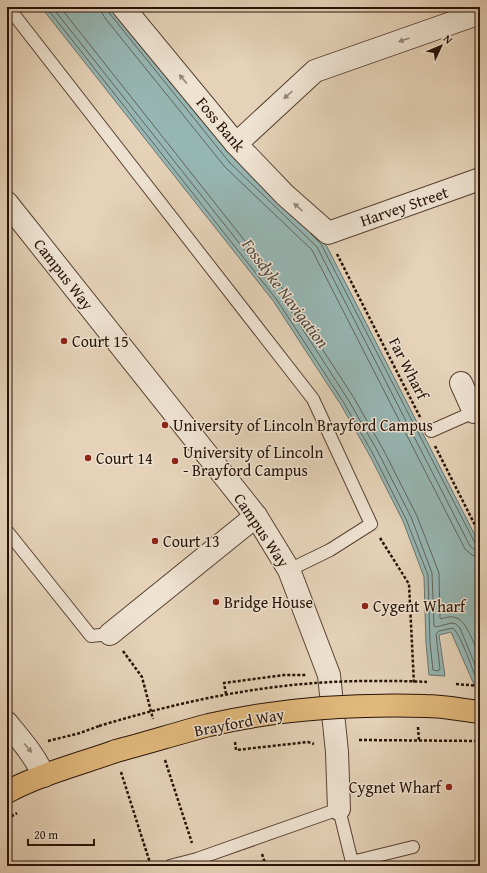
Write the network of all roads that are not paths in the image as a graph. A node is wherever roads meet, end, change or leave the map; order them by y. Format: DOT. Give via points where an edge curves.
graph roads {
  1 [pos="8,7"];
  2 [pos="123,7"];
  3 [pos="480,13"];
  4 [pos="236,144"];
  5 [pos="480,179"];
  6 [pos="7,203"];
  7 [pos="328,232"];
  8 [pos="462,383"];
  9 [pos="477,411"];
  10 [pos="429,432"];
  11 [pos="256,516"];
  12 [pos="7,531"];
  13 [pos="289,570"];
  14 [pos="110,634"];
  15 [pos="480,712"];
  16 [pos="7,723"];
  17 [pos="44,776"];
  18 [pos="7,792"];
  19 [pos="339,809"];
  20 [pos="413,847"];
  21 [pos="170,866"];
  1 -- 13 [label="lane" via="313,399 371,524 330,550"];
  4 -- 2 [label="street, Foss Bank, one-way"];
  3 -- 4 [label="street, one-way" via="315,71"];
  7 -- 4 [label="street, Foss Bank, one-way" via="285,195"];
  5 -- 7 [label="street, Harvey Street"];
  6 -- 11 [label="street, Campus Way"];
  8 -- 9 [label="street"];
  9 -- 10 [label="lane"];
  11 -- 13 [label="street, Campus Way"];
  11 -- 14 [label="street"];
  12 -- 14 [label="lane" via="90,636"];
  13 -- 19 [label="street, Campus Way" via="329,675"];
  15 -- 17 [label="main road, Brayford Way, bridge" via="427,706 388,706 276,713 210,725 118,760"];
  16 -- 17 [label="street, one-way" via="29,749"];
  17 -- 18 [label="main road, Brayford Way"];
  19 -- 20 [label="lane" via="352,862"];
  19 -- 21 [label="lane"];
}
